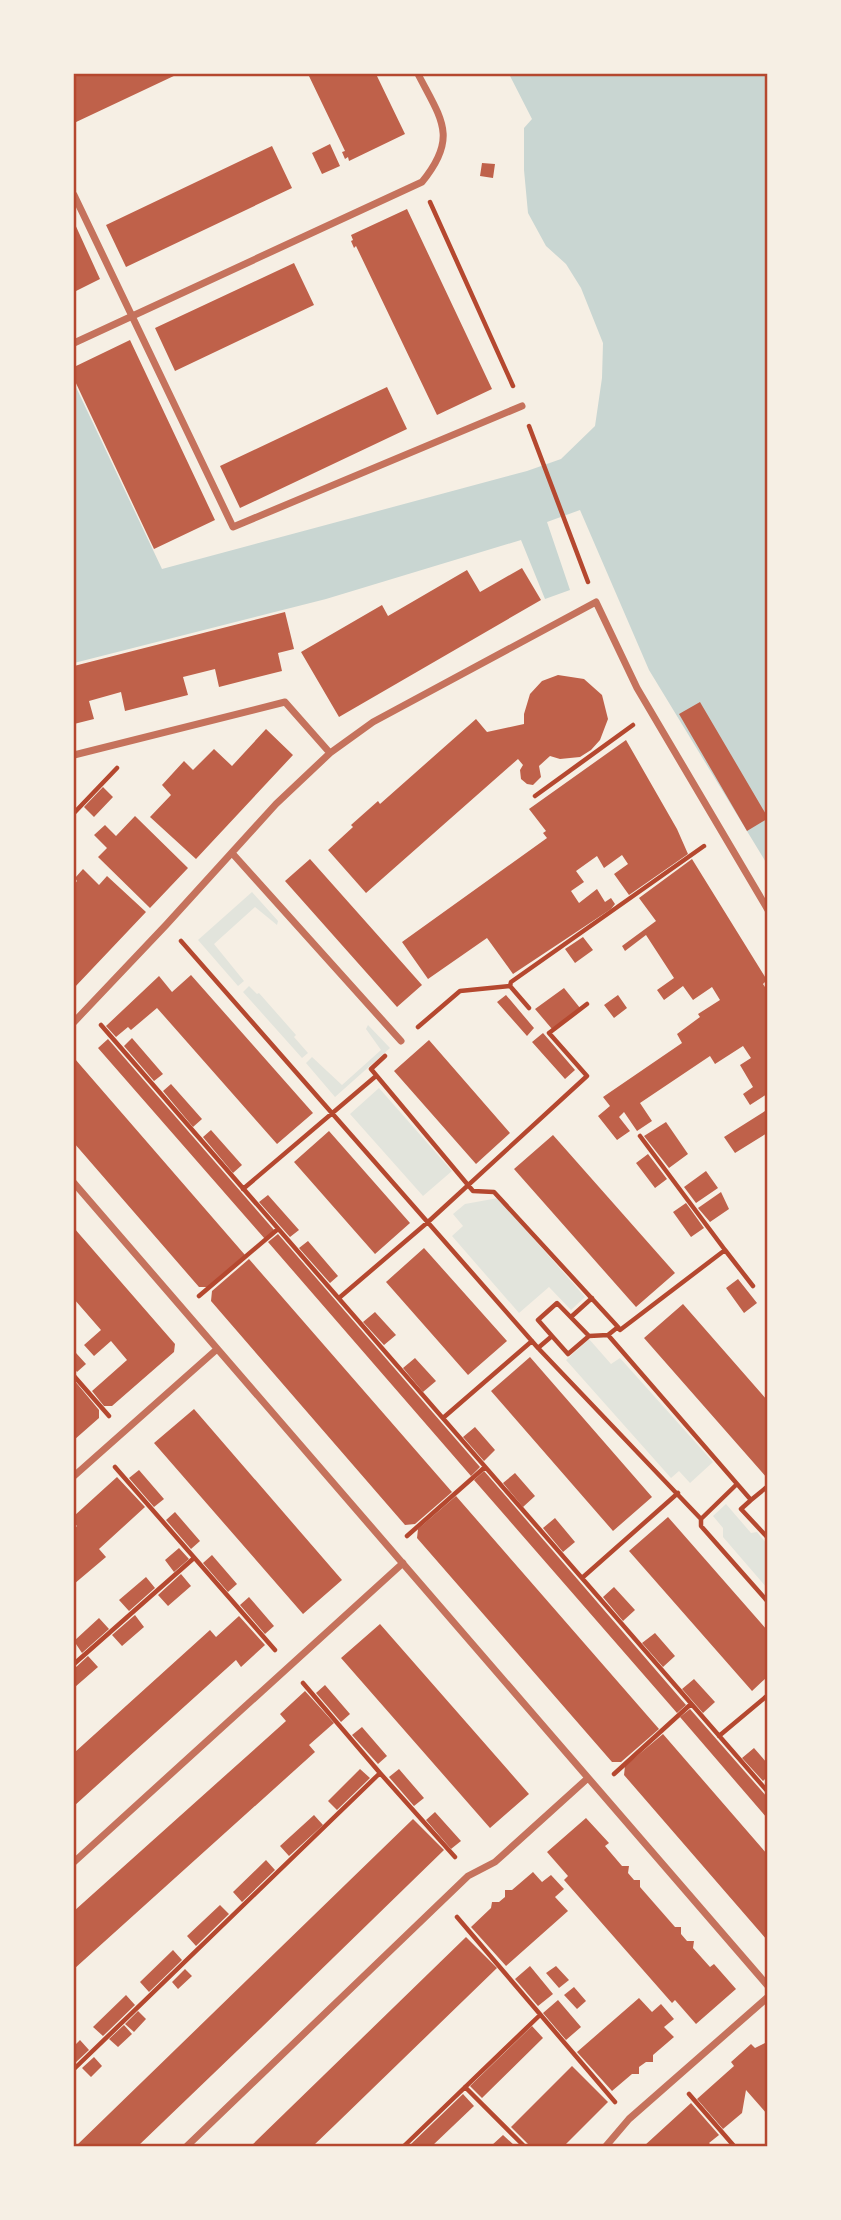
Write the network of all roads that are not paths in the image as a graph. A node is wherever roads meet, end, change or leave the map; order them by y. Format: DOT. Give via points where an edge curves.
graph roads {
  1 [pos="418,74"];
  2 [pos="74,195"];
  3 [pos="131,316"];
  4 [pos="74,343"];
  5 [pos="522,406"];
  6 [pos="330,753"];
  7 [pos="74,755"];
  8 [pos="232,853"];
  9 [pos="768,911"];
  10 [pos="74,1022"];
  11 [pos="401,1041"];
  12 [pos="74,1183"];
  13 [pos="216,1350"];
  14 [pos="74,1476"];
  15 [pos="403,1563"];
  16 [pos="588,1778"];
  17 [pos="74,1861"];
  18 [pos="768,1986"];
  19 [pos="768,1997"];
  20 [pos="187,2147"];
  21 [pos="606,2147"];
  1 -- 3 [label="street" via="444,125 440,155 422,182"];
  2 -- 3 [label="street"];
  3 -- 4 [label="street"];
  3 -- 5 [label="street" via="233,527"];
  6 -- 7 [label="street" via="285,702"];
  6 -- 8 [label="street"];
  6 -- 9 [label="street" via="373,722 596,602 637,688"];
  8 -- 10 [label="street"];
  8 -- 11 [label="street"];
  12 -- 13 [label="street"];
  13 -- 14 [label="street"];
  13 -- 15 [label="street"];
  15 -- 16 [label="street"];
  15 -- 17 [label="street"];
  16 -- 18 [label="street"];
  16 -- 20 [label="street" via="495,1861 471,1874"];
  19 -- 21 [label="street" via="629,2119"];
}
